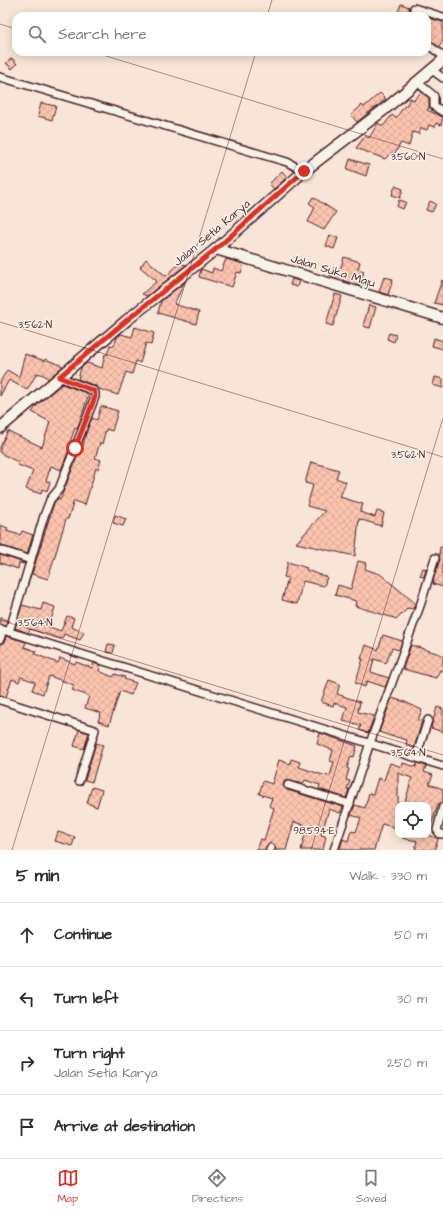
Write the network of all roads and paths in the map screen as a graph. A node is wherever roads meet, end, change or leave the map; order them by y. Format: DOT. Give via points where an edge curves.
graph roads {
  1 [pos="414,8"];
  2 [pos="427,12"];
  3 [pos="431,13"];
  4 [pos="443,17"];
  5 [pos="431,47"];
  6 [pos="443,56"];
  7 [pos="443,60"];
  8 [pos="432,70"];
  9 [pos="0,77"];
  10 [pos="443,78"];
  11 [pos="417,82"];
  12 [pos="443,112"];
  13 [pos="304,171"];
  14 [pos="216,249"];
  15 [pos="443,318"];
  16 [pos="59,377"];
  17 [pos="0,428"];
  18 [pos="0,550"];
  19 [pos="435,558"];
  20 [pos="31,560"];
  21 [pos="4,630"];
  22 [pos="0,638"];
  23 [pos="0,700"];
  24 [pos="428,720"];
  25 [pos="370,743"];
  26 [pos="416,757"];
  27 [pos="443,766"];
  28 [pos="79,782"];
  29 [pos="288,785"];
  30 [pos="350,804"];
  31 [pos="443,807"];
  32 [pos="443,834"];
  33 [pos="334,850"];
  1 -- 2 [label="street"];
  3 -- 4 [label="street"];
  5 -- 6 [label="street"];
  7 -- 8 [label="main road, Jalan Setia Karya"];
  8 -- 10 [label="street"];
  8 -- 11 [label="main road, Jalan Setia Karya"];
  9 -- 13 [label="street" via="290,163"];
  11 -- 12 [label="street" via="434,96 434,106"];
  11 -- 13 [label="main road, Jalan Setia Karya"];
  13 -- 14 [label="main road, Jalan Setia Karya"];
  14 -- 15 [label="main road, Jalan Suka Maju"];
  14 -- 16 [label="main road, Jalan Setia Karya"];
  16 -- 17 [label="main road, Jalan Setia Karya"];
  16 -- 20 [label="street" via="94,391 95,397 59,489 50,500"];
  18 -- 20 [label="street"];
  19 -- 25 [label="street"];
  20 -- 21 [label="street"];
  21 -- 22 [label="street"];
  21 -- 25 [label="street"];
  23 -- 28 [label="street" via="95,730"];
  24 -- 26 [label="street"];
  25 -- 26 [label="street"];
  25 -- 30 [label="street"];
  26 -- 27 [label="street"];
  29 -- 30 [label="street"];
  30 -- 33 [label="street"];
  31 -- 32 [label="street" via="437,830"];
}
